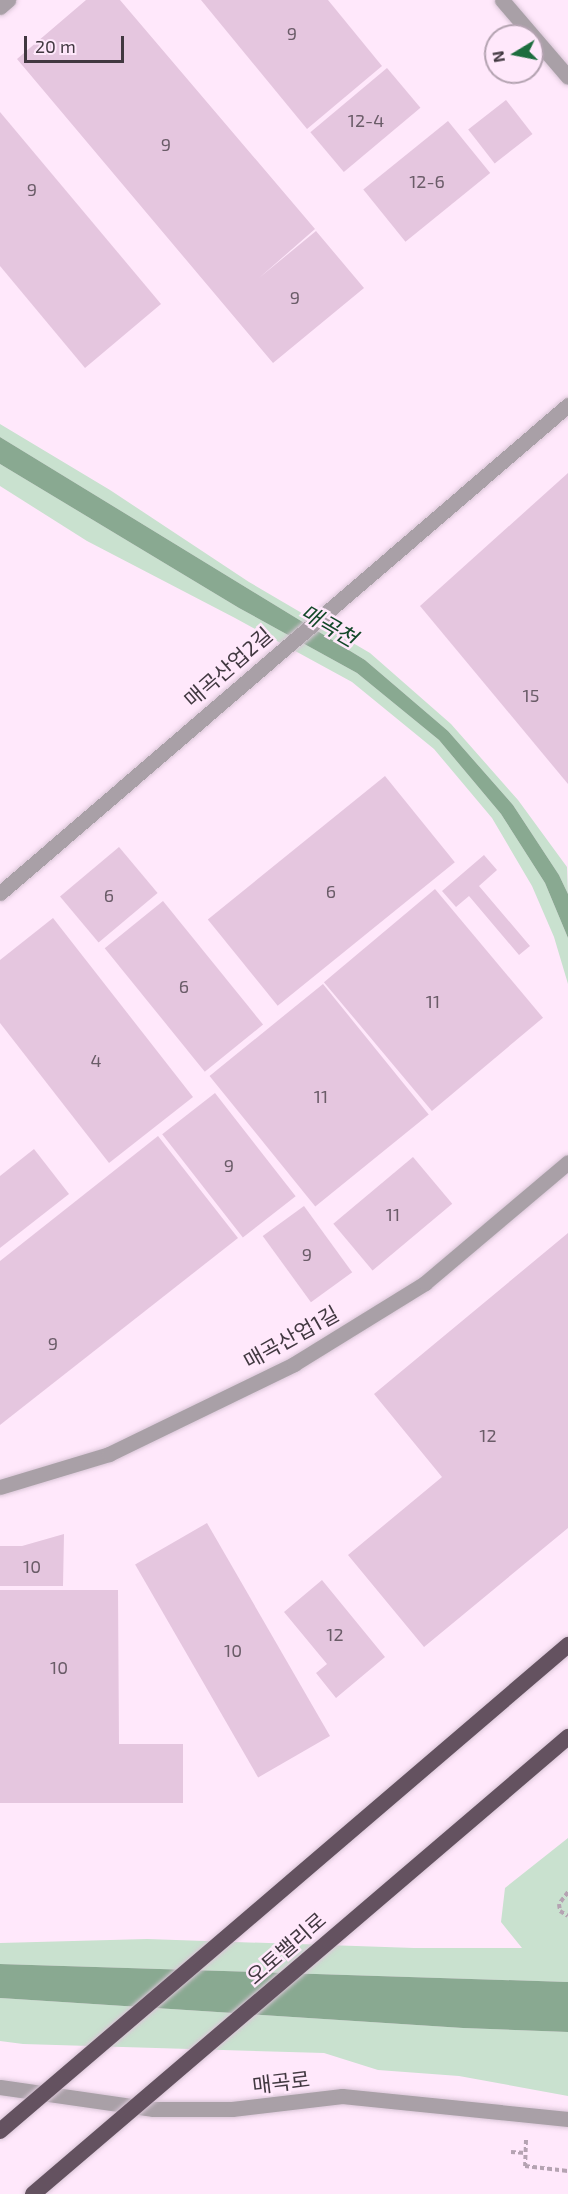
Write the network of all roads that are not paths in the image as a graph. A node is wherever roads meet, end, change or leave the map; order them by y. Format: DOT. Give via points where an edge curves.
graph roads {
  1 [pos="8,0"];
  2 [pos="502,0"];
  3 [pos="0,7"];
  4 [pos="568,77"];
  5 [pos="568,405"];
  6 [pos="0,893"];
  7 [pos="568,1162"];
  8 [pos="0,1487"];
  9 [pos="568,1645"];
  10 [pos="568,1737"];
  11 [pos="0,2087"];
  12 [pos="568,2119"];
  13 [pos="0,2131"];
  14 [pos="33,2194"];
  1 -- 3 [label="street"];
  2 -- 4 [label="street"];
  5 -- 6 [label="street, 매곡산업2길"];
  7 -- 8 [label="street, 매곡산업1길" via="425,1282 294,1364 109,1454"];
  9 -- 13 [label="highway, bridge"];
  10 -- 14 [label="highway, 오토밸리로, bridge"];
  11 -- 12 [label="street, 매곡로" via="153,2109 232,2109 342,2096"];
}
